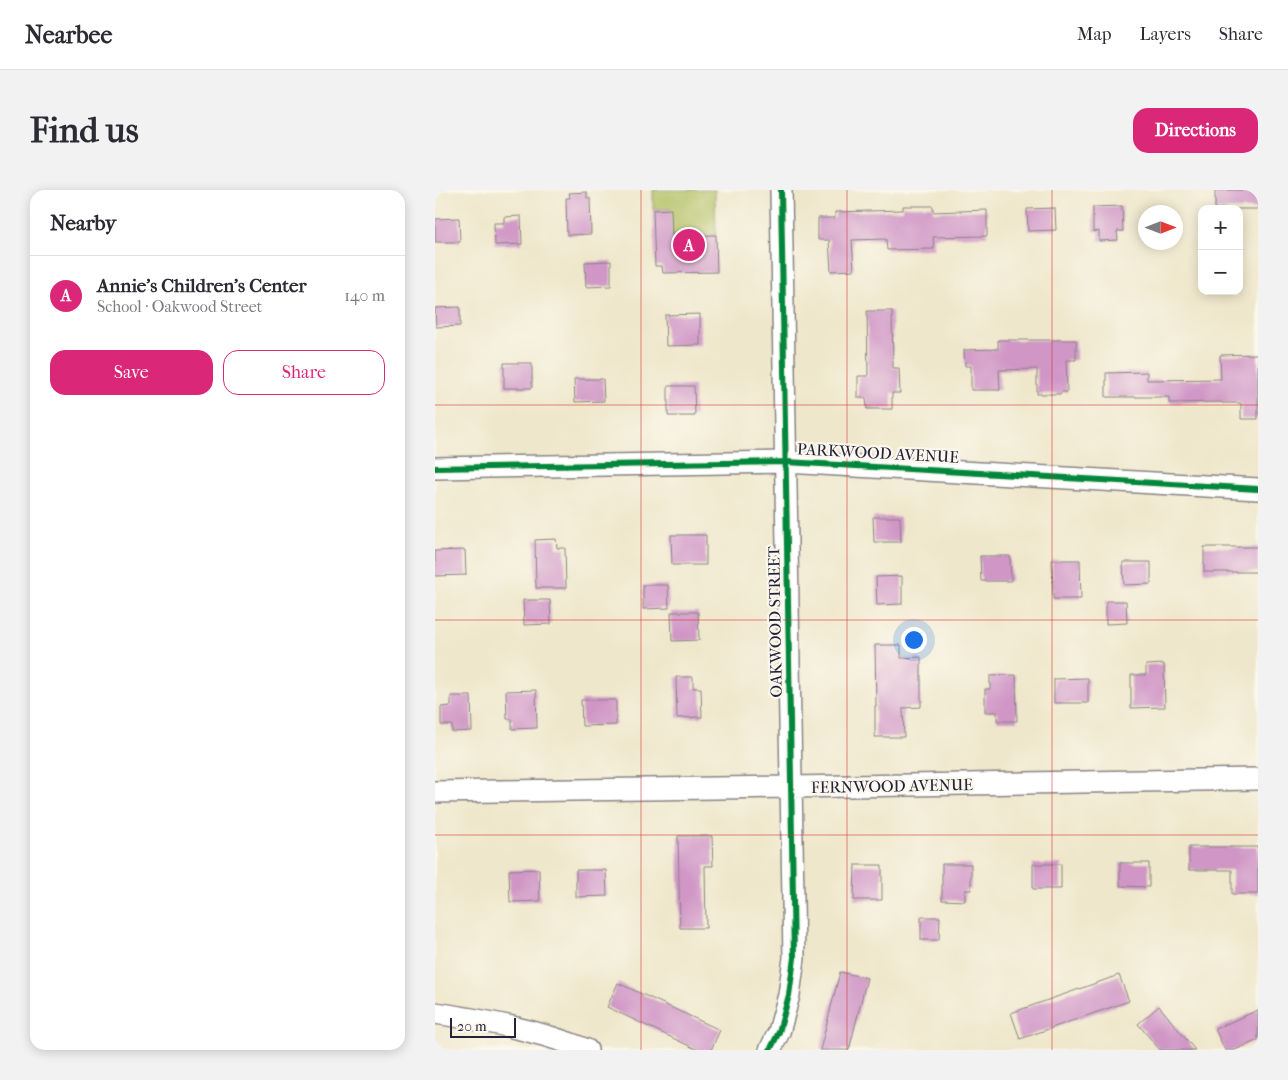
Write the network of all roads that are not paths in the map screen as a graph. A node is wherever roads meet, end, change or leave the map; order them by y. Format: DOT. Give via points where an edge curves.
graph roads {
  1 [pos="781,190"];
  2 [pos="786,462"];
  3 [pos="435,468"];
  4 [pos="1258,489"];
  5 [pos="1258,778"];
  6 [pos="792,787"];
  7 [pos="435,792"];
  8 [pos="435,1013"];
  9 [pos="587,1050"];
  10 [pos="771,1050"];
  1 -- 2 [label="street, OAKWOOD STREET"];
  2 -- 3 [label="street, PARKWOOD AVENUE"];
  2 -- 4 [label="street, PARKWOOD AVENUE"];
  2 -- 6 [label="street, OAKWOOD STREET"];
  5 -- 6 [label="street, FERNWOOD AVENUE"];
  6 -- 7 [label="street, FERNWOOD AVENUE"];
  6 -- 10 [label="street, OAKWOOD STREET" via="794,958 789,995"];
  8 -- 9 [label="street" via="542,1034"];
}
